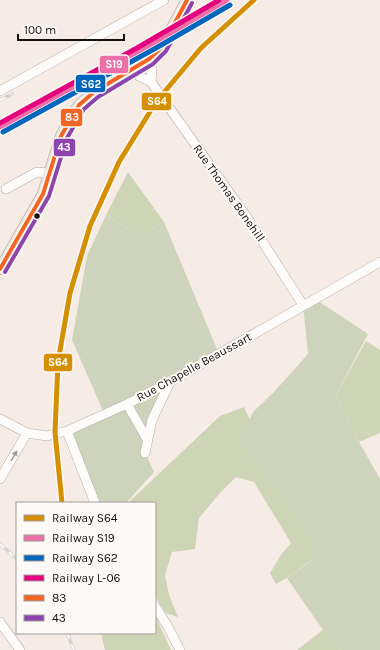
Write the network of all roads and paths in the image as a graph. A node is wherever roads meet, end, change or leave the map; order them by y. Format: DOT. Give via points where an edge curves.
graph roads {
  1 [pos="164,0"];
  2 [pos="187,0"];
  3 [pos="149,60"];
  4 [pos="134,69"];
  5 [pos="151,82"];
  6 [pos="0,91"];
  7 [pos="50,173"];
  8 [pos="6,189"];
  9 [pos="380,262"];
  10 [pos="0,268"];
  11 [pos="303,305"];
  12 [pos="170,382"];
  13 [pos="127,404"];
  14 [pos="0,418"];
  15 [pos="67,431"];
  16 [pos="27,433"];
  17 [pos="147,439"];
  18 [pos="144,453"];
  19 [pos="0,479"];
  20 [pos="95,502"];
  21 [pos="156,608"];
  22 [pos="0,622"];
  23 [pos="20,650"];
  24 [pos="180,650"];
  1 -- 6 [label="street"];
  2 -- 3 [label="main road" via="162,46"];
  3 -- 4 [label="main road"];
  3 -- 5 [label="street" via="152,68"];
  4 -- 5 [label="street, Rue Thomas Bonehill" via="139,76"];
  4 -- 7 [label="main road" via="94,92 79,105 61,136"];
  5 -- 11 [label="street, Rue Thomas Bonehill" via="246,216"];
  7 -- 8 [label="street" via="37,172"];
  7 -- 10 [label="main road" via="43,194"];
  9 -- 11 [label="street, Rue Chapelle Beaussart"];
  11 -- 12 [label="street, Rue Chapelle Beaussart"];
  12 -- 13 [label="street, Rue Chapelle Beaussart"];
  12 -- 17 [label="street" via="152,420"];
  13 -- 15 [label="street, Rue Chapelle Beaussart"];
  13 -- 17 [label="street"];
  14 -- 16 [label="street, Rue Chapelle Beaussart"];
  15 -- 16 [label="street, Rue Chapelle Beaussart" via="47,436"];
  15 -- 20 [label="street"];
  19 -- 16 [label="street, one-way"];
  17 -- 18 [label="street"];
  21 -- 24 [label="street"];
  22 -- 23 [label="street"];
}
